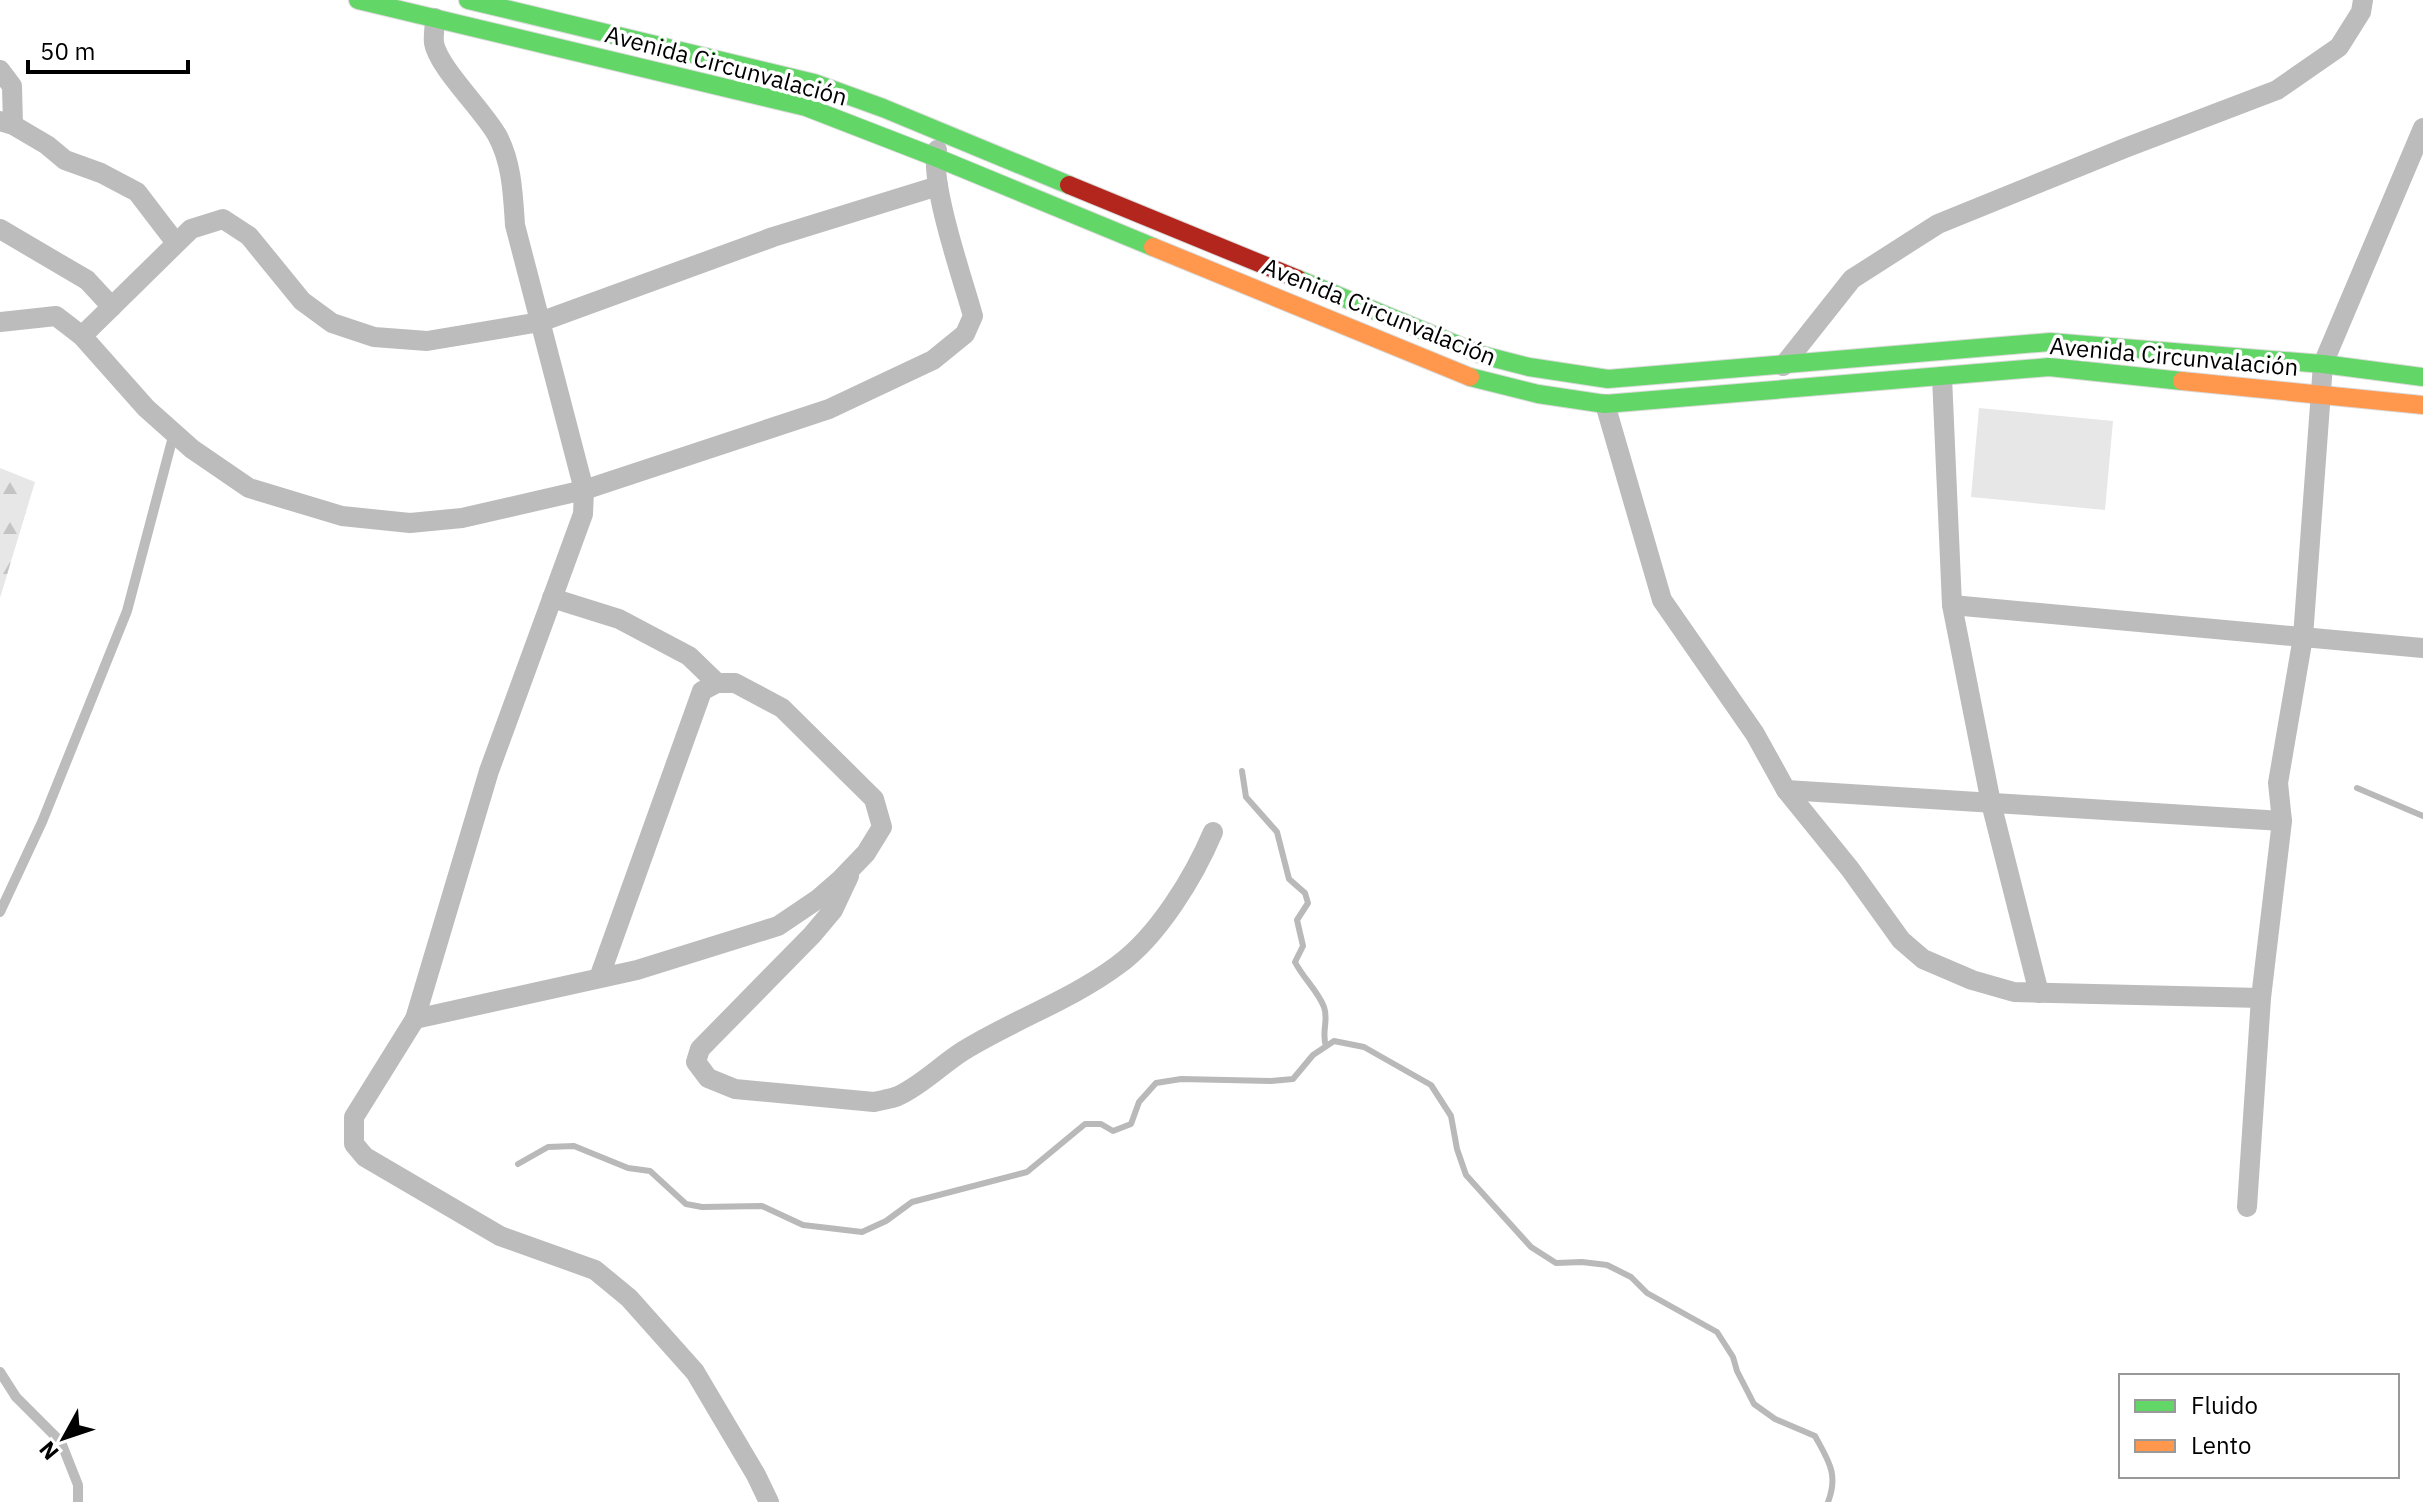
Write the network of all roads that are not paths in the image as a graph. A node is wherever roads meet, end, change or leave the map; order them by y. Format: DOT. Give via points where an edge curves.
graph roads {
  1 [pos="358,0"];
  2 [pos="468,0"];
  3 [pos="2363,0"];
  4 [pos="495,3"];
  5 [pos="435,18"];
  6 [pos="0,70"];
  7 [pos="6,123"];
  8 [pos="2423,128"];
  9 [pos="942,132"];
  10 [pos="935,157"];
  11 [pos="938,186"];
  12 [pos="0,229"];
  13 [pos="176,243"];
  14 [pos="112,307"];
  15 [pos="0,322"];
  16 [pos="540,322"];
  17 [pos="82,336"];
  18 [pos="2323,364"];
  19 [pos="1783,366"];
  20 [pos="1942,377"];
  21 [pos="2423,377"];
  22 [pos="2320,394"];
  23 [pos="1605,404"];
  24 [pos="2423,405"];
  25 [pos="174,433"];
  26 [pos="584,490"];
  27 [pos="552,598"];
  28 [pos="1952,605"];
  29 [pos="2303,637"];
  30 [pos="2423,648"];
  31 [pos="717,683"];
  32 [pos="1786,790"];
  33 [pos="1991,803"];
  34 [pos="2282,821"];
  35 [pos="1213,832"];
  36 [pos="854,865"];
  37 [pos="0,912"];
  38 [pos="599,978"];
  39 [pos="2039,993"];
  40 [pos="2261,998"];
  41 [pos="415,1019"];
  42 [pos="2247,1207"];
  43 [pos="0,1372"];
  44 [pos="78,1502"];
  45 [pos="769,1502"];
  1 -- 5 [label="main road, Avenida Circunvalación"];
  2 -- 4 [label="main road, Avenida Circunvalación"];
  3 -- 19 [label="street" via="2339,47 2277,90 1938,224 1852,279"];
  4 -- 9 [label="main road, Avenida Circunvalación" via="814,83"];
  5 -- 10 [label="main road, Avenida Circunvalación" via="806,107"];
  5 -- 16 [label="street" via="434,44 443,63 498,137 513,183 515,225"];
  6 -- 7 [label="street" via="12,86"];
  7 -- 13 [label="street" via="65,160 137,192"];
  8 -- 18 [label="street"];
  9 -- 10 [label="street"];
  9 -- 19 [label="main road, Avenida Circunvalación" via="1482,355 1608,379"];
  10 -- 11 [label="street"];
  10 -- 23 [label="main road, Avenida Circunvalación" via="1472,378"];
  11 -- 16 [label="street" via="773,237"];
  11 -- 26 [label="street" via="973,316 965,334 950,347 829,409"];
  12 -- 14 [label="street" via="87,280"];
  13 -- 14 [label="street"];
  13 -- 16 [label="street" via="191,229 223,219 249,236 302,301 332,323 374,337 427,341"];
  14 -- 17 [label="street"];
  15 -- 17 [label="street" via="56,316"];
  16 -- 26 [label="street"];
  17 -- 25 [label="street"];
  18 -- 19 [label="main road, Avenida Circunvalación" via="2050,342"];
  18 -- 21 [label="main road, Avenida Circunvalación"];
  18 -- 22 [label="street"];
  20 -- 22 [label="main road, Avenida Circunvalación" via="2049,367"];
  20 -- 23 [label="main road, Avenida Circunvalación"];
  20 -- 28 [label="street"];
  22 -- 24 [label="main road, Avenida Circunvalación"];
  22 -- 29 [label="street"];
  23 -- 32 [label="street" via="1662,600 1755,734"];
  25 -- 26 [label="street" via="249,488 342,516 410,523 462,518"];
  25 -- 37 [label="lane" via="127,611"];
  26 -- 27 [label="street" via="583,514"];
  27 -- 31 [label="street" via="619,619 689,656"];
  27 -- 41 [label="street" via="489,771"];
  28 -- 29 [label="street"];
  28 -- 33 [label="street"];
  29 -- 30 [label="street"];
  29 -- 34 [label="street" via="2278,783"];
  31 -- 36 [label="street" via="735,683 782,708 874,799 882,827"];
  31 -- 38 [label="street" via="702,691"];
  32 -- 33 [label="street"];
  32 -- 39 [label="street" via="1901,940 1923,959 1972,980"];
  33 -- 34 [label="street"];
  33 -- 39 [label="street"];
  34 -- 40 [label="street"];
  35 -- 36 [label="street" via="1181,892 1119,965 961,1052 897,1097 874,1102 735,1089 708,1078 696,1062 700,1049 833,910"];
  36 -- 38 [label="street" via="778,926"];
  38 -- 41 [label="street"];
  39 -- 40 [label="street"];
  40 -- 42 [label="street"];
  41 -- 45 [label="street" via="354,1117 354,1144 365,1157 500,1236 595,1270 629,1298 695,1372"];
  43 -- 44 [label="lane" via="16,1397 61,1442 78,1485"];
}
